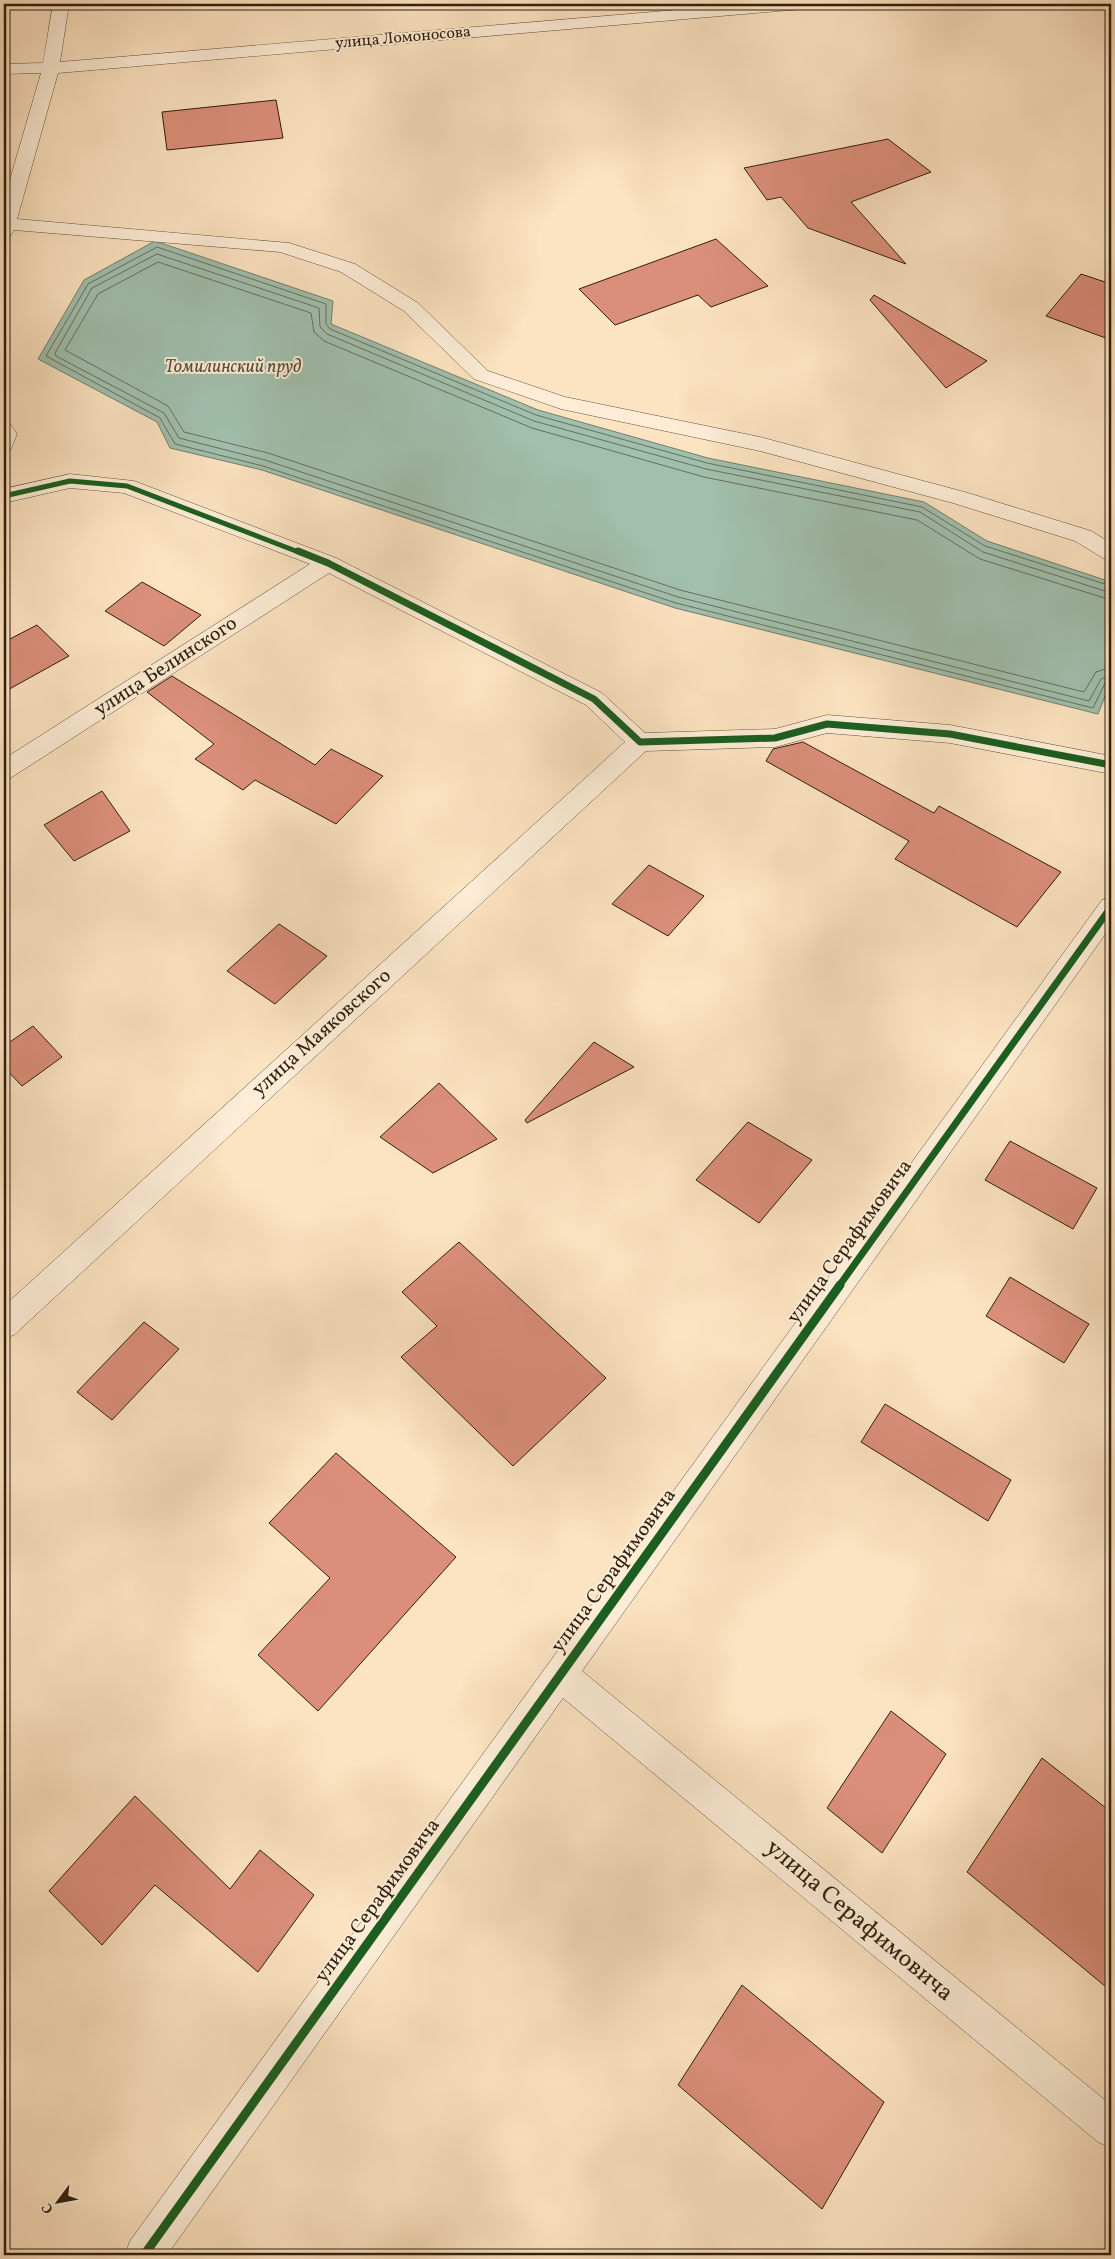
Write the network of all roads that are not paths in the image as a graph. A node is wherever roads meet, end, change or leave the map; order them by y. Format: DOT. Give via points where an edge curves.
graph roads {
  1 [pos="61,4"];
  2 [pos="802,4"];
  3 [pos="51,68"];
  4 [pos="4,69"];
  5 [pos="5,228"];
  6 [pos="4,430"];
  7 [pos="4,444"];
  8 [pos="4,496"];
  9 [pos="1111,553"];
  10 [pos="328,563"];
  11 [pos="640,742"];
  12 [pos="1111,765"];
  13 [pos="4,771"];
  14 [pos="1111,907"];
  15 [pos="4,1325"];
  16 [pos="560,1674"];
  17 [pos="1111,2129"];
  18 [pos="144,2255"];
  1 -- 3 [label="street"];
  2 -- 3 [label="street, улица Ломоносова"];
  3 -- 4 [label="street, улица Ломоносова"];
  3 -- 5 [label="street"];
  5 -- 9 [label="street" via="282,248 348,268 410,307 481,376 561,403 760,444 960,498 1083,536"];
  6 -- 7 [label="street" via="7,434"];
  8 -- 10 [label="street" via="70,482 128,486"];
  10 -- 11 [label="street" via="594,698"];
  10 -- 13 [label="street, улица Белинского"];
  11 -- 12 [label="street" via="775,738 828,724 950,734"];
  11 -- 15 [label="street, улица Маяковского"];
  14 -- 16 [label="street, улица Серафимовича"];
  16 -- 17 [label="street, улица Серафимовича"];
  16 -- 18 [label="street, улица Серафимовича"];
}
